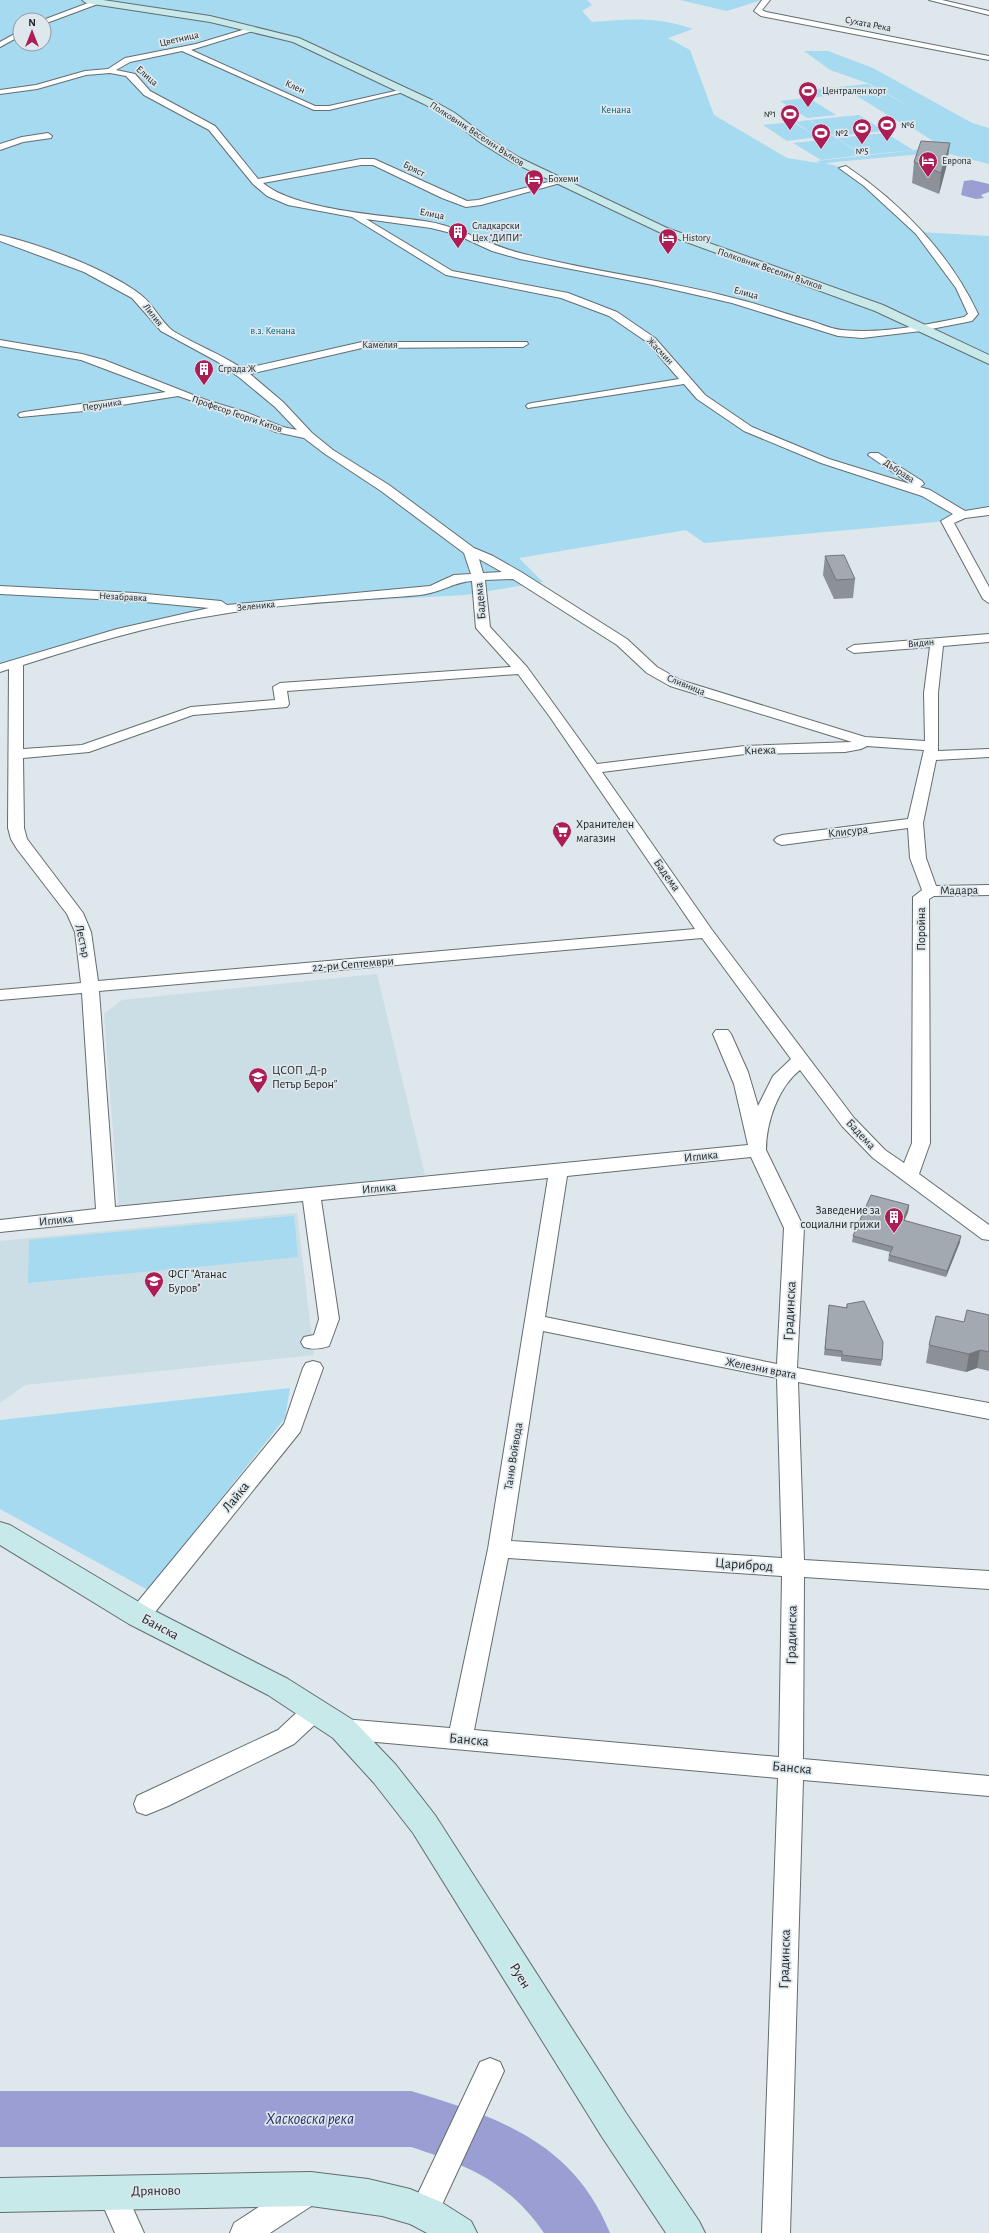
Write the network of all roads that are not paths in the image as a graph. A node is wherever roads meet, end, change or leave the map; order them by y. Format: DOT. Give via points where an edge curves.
graph roads {
  1 [pos="86,0"];
  2 [pos="766,0"];
  3 [pos="933,0"];
  4 [pos="99,2"];
  5 [pos="989,13"];
  6 [pos="52,19"];
  7 [pos="255,29"];
  8 [pos="12,38"];
  9 [pos="0,46"];
  10 [pos="183,49"];
  11 [pos="989,58"];
  12 [pos="110,71"];
  13 [pos="404,91"];
  14 [pos="0,92"];
  15 [pos="48,136"];
  16 [pos="0,147"];
  17 [pos="843,168"];
  18 [pos="256,182"];
  19 [pos="560,182"];
  20 [pos="345,213"];
  21 [pos="0,238"];
  22 [pos="921,328"];
  23 [pos="0,343"];
  24 [pos="523,344"];
  25 [pos="989,360"];
  26 [pos="241,373"];
  27 [pos="685,381"];
  28 [pos="179,393"];
  29 [pos="532,406"];
  30 [pos="24,415"];
  31 [pos="308,435"];
  32 [pos="874,455"];
  33 [pos="918,490"];
  34 [pos="989,511"];
  35 [pos="963,515"];
  36 [pos="470,551"];
  37 [pos="516,575"];
  38 [pos="478,576"];
  39 [pos="0,590"];
  40 [pos="989,599"];
  41 [pos="245,607"];
  42 [pos="989,638"];
  43 [pos="936,641"];
  44 [pos="854,649"];
  45 [pos="16,663"];
  46 [pos="0,668"];
  47 [pos="522,670"];
  48 [pos="864,741"];
  49 [pos="932,751"];
  50 [pos="989,753"];
  51 [pos="16,754"];
  52 [pos="592,769"];
  53 [pos="915,823"];
  54 [pos="782,840"];
  55 [pos="930,890"];
  56 [pos="987,894"];
  57 [pos="706,933"];
  58 [pos="90,987"];
  59 [pos="0,995"];
  60 [pos="722,1034"];
  61 [pos="802,1059"];
  62 [pos="757,1146"];
  63 [pos="558,1172"];
  64 [pos="909,1175"];
  65 [pos="311,1193"];
  66 [pos="106,1214"];
  67 [pos="0,1226"];
  68 [pos="989,1234"];
  69 [pos="534,1322"];
  70 [pos="311,1342"];
  71 [pos="313,1368"];
  72 [pos="788,1373"];
  73 [pos="989,1411"];
  74 [pos="0,1532"];
  75 [pos="499,1549"];
  76 [pos="793,1568"];
  77 [pos="989,1580"];
  78 [pos="139,1616"];
  79 [pos="315,1710"];
  80 [pos="343,1729"];
  81 [pos="460,1739"];
  82 [pos="791,1768"];
  83 [pos="989,1786"];
  84 [pos="146,1804"];
  85 [pos="490,2072"];
  86 [pos="311,2189"];
  87 [pos="111,2192"];
  88 [pos="0,2196"];
  89 [pos="424,2212"];
  90 [pos="130,2233"];
  91 [pos="244,2233"];
  92 [pos="458,2233"];
  93 [pos="687,2233"];
  94 [pos="776,2233"];
  1 -- 4 [label="main road, Полковник Веселин Вълков"];
  2 -- 11 [label="street, Сухата Река" via="758,11 764,14"];
  3 -- 5 [label="street"];
  4 -- 6 [label="street"];
  4 -- 7 [label="main road, Полковник Веселин Вълков" via="210,19"];
  7 -- 10 [label="street, Цветница"];
  7 -- 13 [label="main road, Полковник Веселин Вълков" via="309,46"];
  8 -- 9 [label="street"];
  10 -- 12 [label="street, Цветница" via="128,60"];
  10 -- 13 [label="street, Клен" via="314,108 329,108"];
  12 -- 14 [label="street, Елица" via="79,74 36,87"];
  12 -- 18 [label="street, Елица" via="130,74 147,93 212,128"];
  13 -- 19 [label="main road, Полковник Веселин Вълков" via="451,115 506,154"];
  15 -- 16 [label="street"];
  17 -- 22 [label="street, Елица" via="867,184 920,232 971,306 973,314 968,319"];
  18 -- 19 [label="street, Бряст" via="361,162 374,162 445,196 474,204"];
  18 -- 20 [label="street, Елица" via="270,194 288,202"];
  19 -- 22 [label="main road, Полковник Веселин Вълков" via="680,237 849,296"];
  20 -- 22 [label="street, Елица" via="438,226 495,249 523,257 735,301 838,333 862,335"];
  20 -- 27 [label="street, Жасмин" via="368,223 449,273 564,295 613,314 651,340"];
  21 -- 26 [label="street, Лилия" via="73,263 123,288 142,301 169,333 222,360"];
  22 -- 25 [label="main road, Полковник Веселин Вълков"];
  23 -- 28 [label="street, Професор Георги Китов" via="91,359"];
  24 -- 26 [label="street, Камелия" via="357,346"];
  26 -- 31 [label="street, Лилия" via="294,418"];
  27 -- 29 [label="street"];
  27 -- 33 [label="street, Жасмин" via="701,397 758,434 824,461"];
  28 -- 30 [label="street, Перуника"];
  28 -- 31 [label="street, Професор Георги Китов" via="280,430"];
  31 -- 36 [label="street, Професор Георги Китов"];
  32 -- 33 [label="street, Дъбрава" via="916,482"];
  33 -- 35 [label="street, Жасмин" via="938,498"];
  34 -- 35 [label="street"];
  35 -- 40 [label="street" via="950,518 947,521 948,525"];
  36 -- 37 [label="street, Сливница"];
  36 -- 38 [label="street, Бадема"];
  37 -- 38 [label="street, Зеленика"];
  37 -- 48 [label="street, Сливница" via="622,642 652,670 675,683"];
  38 -- 41 [label="street, Зеленика" via="459,578 433,590"];
  38 -- 47 [label="street, Бадема" via="483,628"];
  39 -- 41 [label="street, Незабравка" via="135,597"];
  41 -- 45 [label="street, Зеленика" via="152,623 107,634"];
  42 -- 43 [label="street, Видин"];
  43 -- 44 [label="street, Видин"];
  43 -- 49 [label="street, Поройна" via="931,693"];
  45 -- 46 [label="street, Зеленика"];
  45 -- 51 [label="street, Лестър"];
  47 -- 51 [label="street" via="280,687 282,704 191,711 84,749"];
  47 -- 52 [label="street, Бадема"];
  48 -- 49 [label="street, Сливница"];
  48 -- 52 [label="street, Кнежа" via="845,748 745,750"];
  49 -- 50 [label="street, Сливница"];
  49 -- 53 [label="street, Поройна"];
  51 -- 58 [label="street, Лестър" via="16,828 19,839 75,913 83,932"];
  52 -- 57 [label="street, Бадема"];
  53 -- 54 [label="street, Клисура"];
  53 -- 55 [label="street, Поройна" via="918,858"];
  55 -- 56 [label="street, Мадара"];
  55 -- 64 [label="street, Поройна" via="921,897 921,1143"];
  57 -- 58 [label="street, 22-ри Септември"];
  57 -- 61 [label="street, Бадема"];
  58 -- 59 [label="street, 22-ри Септември"];
  58 -- 66 [label="street, Лестър"];
  60 -- 62 [label="street, Градинска" via="740,1071 750,1106"];
  61 -- 62 [label="street" via="779,1079 761,1121"];
  61 -- 64 [label="street, Бадема" via="848,1122 879,1154"];
  62 -- 63 [label="street, Иглика"];
  62 -- 72 [label="street, Градинска" via="794,1228"];
  63 -- 65 [label="street, Иглика"];
  63 -- 69 [label="street, Таню Войвода"];
  64 -- 68 [label="street, Бадема"];
  65 -- 66 [label="street, Иглика"];
  65 -- 70 [label="street" via="329,1319 322,1341"];
  66 -- 67 [label="street, Иглика"];
  69 -- 72 [label="street, Железни врата"];
  69 -- 75 [label="street, Таню Войвода"];
  71 -- 78 [label="street, Лайка" via="293,1427"];
  72 -- 73 [label="street, Железни врата"];
  72 -- 76 [label="street, Градинска"];
  74 -- 78 [label="main road, Банска"];
  75 -- 76 [label="street, Цариброд"];
  75 -- 81 [label="street, Таню Войвода"];
  76 -- 77 [label="street, Цариброд"];
  76 -- 82 [label="street, Градинска"];
  78 -- 79 [label="main road, Банска" via="278,1686"];
  79 -- 80 [label="main road, Банска"];
  79 -- 84 [label="street" via="286,1737"];
  80 -- 81 [label="street, Банска"];
  80 -- 93 [label="main road, Руен" via="385,1774 424,1824 614,2125"];
  81 -- 82 [label="street, Банска"];
  82 -- 83 [label="street, Банска"];
  82 -- 94 [label="street, Градинска"];
  85 -- 89 [label="street"];
  86 -- 87 [label="main road, Дряново"];
  86 -- 89 [label="main road, Дряново" via="378,2198"];
  86 -- 91 [label="street"];
  87 -- 88 [label="main road, Дряново"];
  87 -- 90 [label="street"];
  89 -- 92 [label="main road, Дряново"];
}
